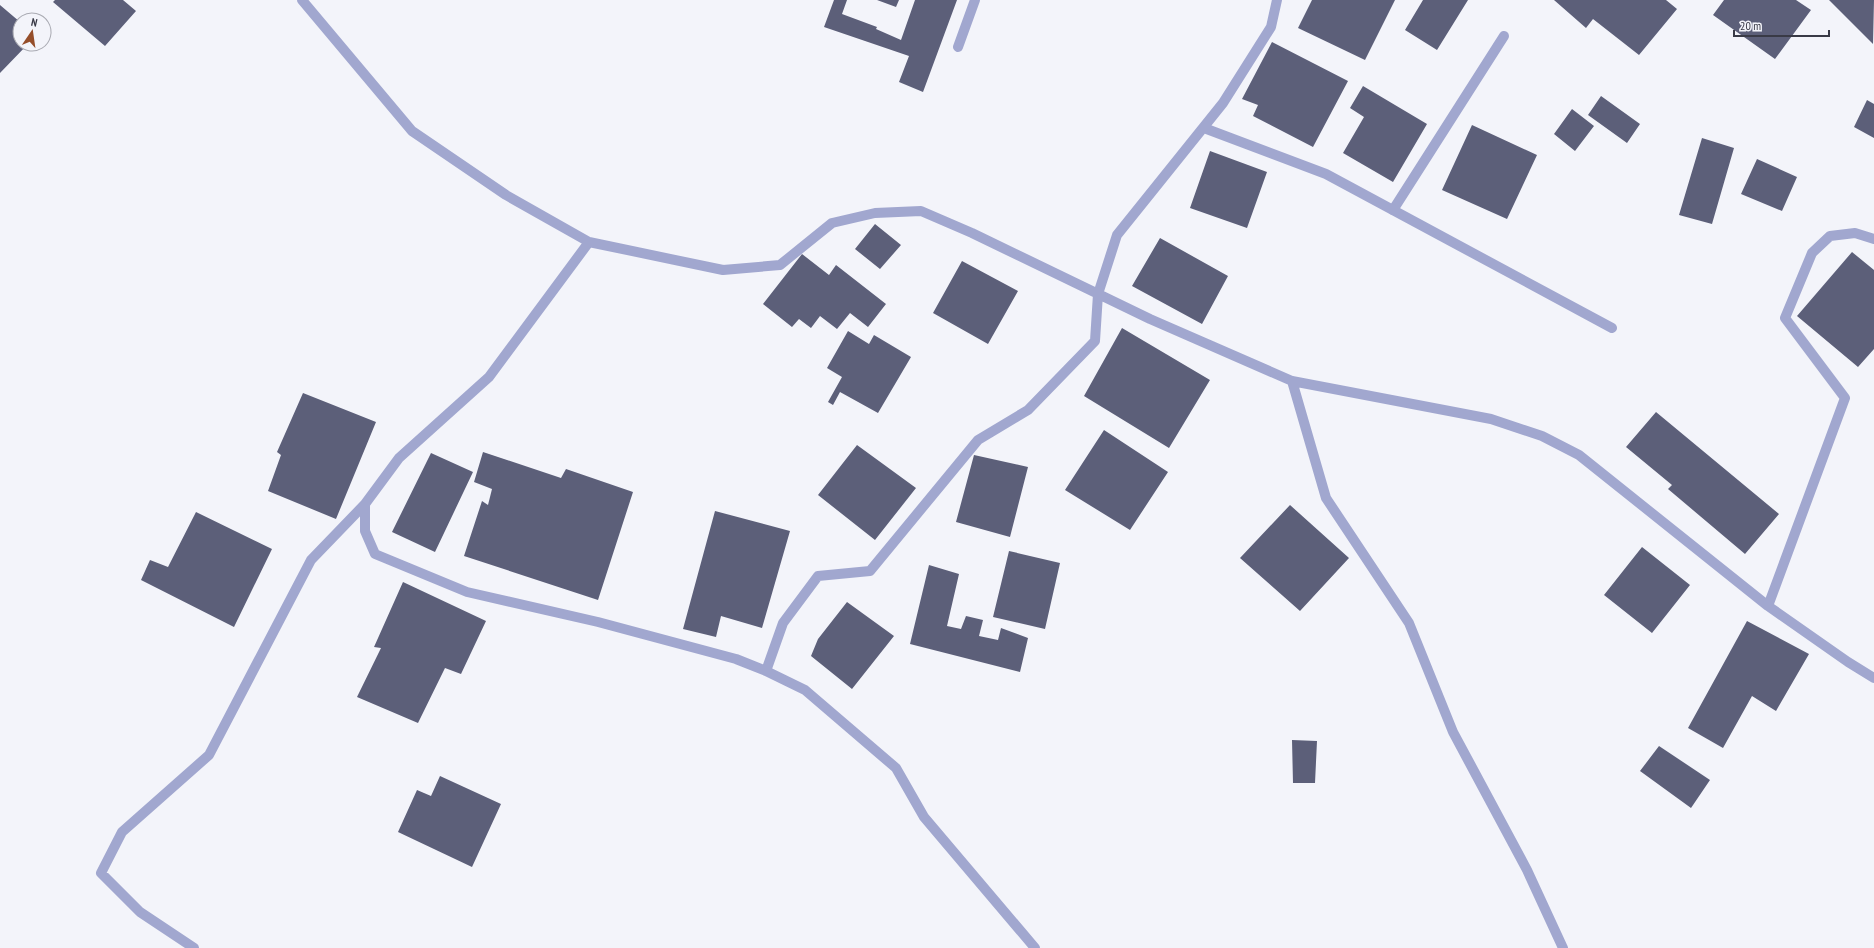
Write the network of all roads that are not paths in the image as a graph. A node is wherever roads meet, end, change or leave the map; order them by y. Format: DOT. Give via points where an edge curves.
graph roads {
  1 [pos="302,0"];
  2 [pos="975,0"];
  3 [pos="1277,0"];
  4 [pos="1504,36"];
  5 [pos="958,47"];
  6 [pos="1204,128"];
  7 [pos="1394,210"];
  8 [pos="1874,239"];
  9 [pos="589,242"];
  10 [pos="1098,294"];
  11 [pos="1612,328"];
  12 [pos="1292,381"];
  13 [pos="365,504"];
  14 [pos="1768,606"];
  15 [pos="766,671"];
  16 [pos="1874,678"];
  17 [pos="194,948"];
  18 [pos="1035,948"];
  19 [pos="1563,948"];
  1 -- 9 [label="street" via="412,131 506,195"];
  2 -- 5 [label="street"];
  3 -- 6 [label="street" via="1271,27 1223,103"];
  4 -- 7 [label="street"];
  6 -- 7 [label="street" via="1326,174"];
  6 -- 10 [label="street" via="1117,235"];
  7 -- 11 [label="street"];
  8 -- 14 [label="street" via="1855,233 1830,236 1812,253 1785,318 1845,398"];
  9 -- 10 [label="street" via="723,270 780,265 832,223 875,214 921,211"];
  9 -- 13 [label="street" via="489,377 399,458"];
  10 -- 12 [label="street"];
  10 -- 15 [label="street" via="1095,341 1028,410 978,440 870,571 818,576 783,623"];
  12 -- 14 [label="street" via="1491,419 1542,436 1579,455"];
  12 -- 19 [label="street" via="1326,498 1409,623 1453,732 1527,870"];
  13 -- 15 [label="street" via="366,531 375,554 382,557 467,592 606,624 736,659"];
  13 -- 17 [label="street" via="311,560 209,755 122,832 101,873 140,912"];
  14 -- 16 [label="street"];
  15 -- 18 [label="street" via="805,690 896,768 924,817"];
}
